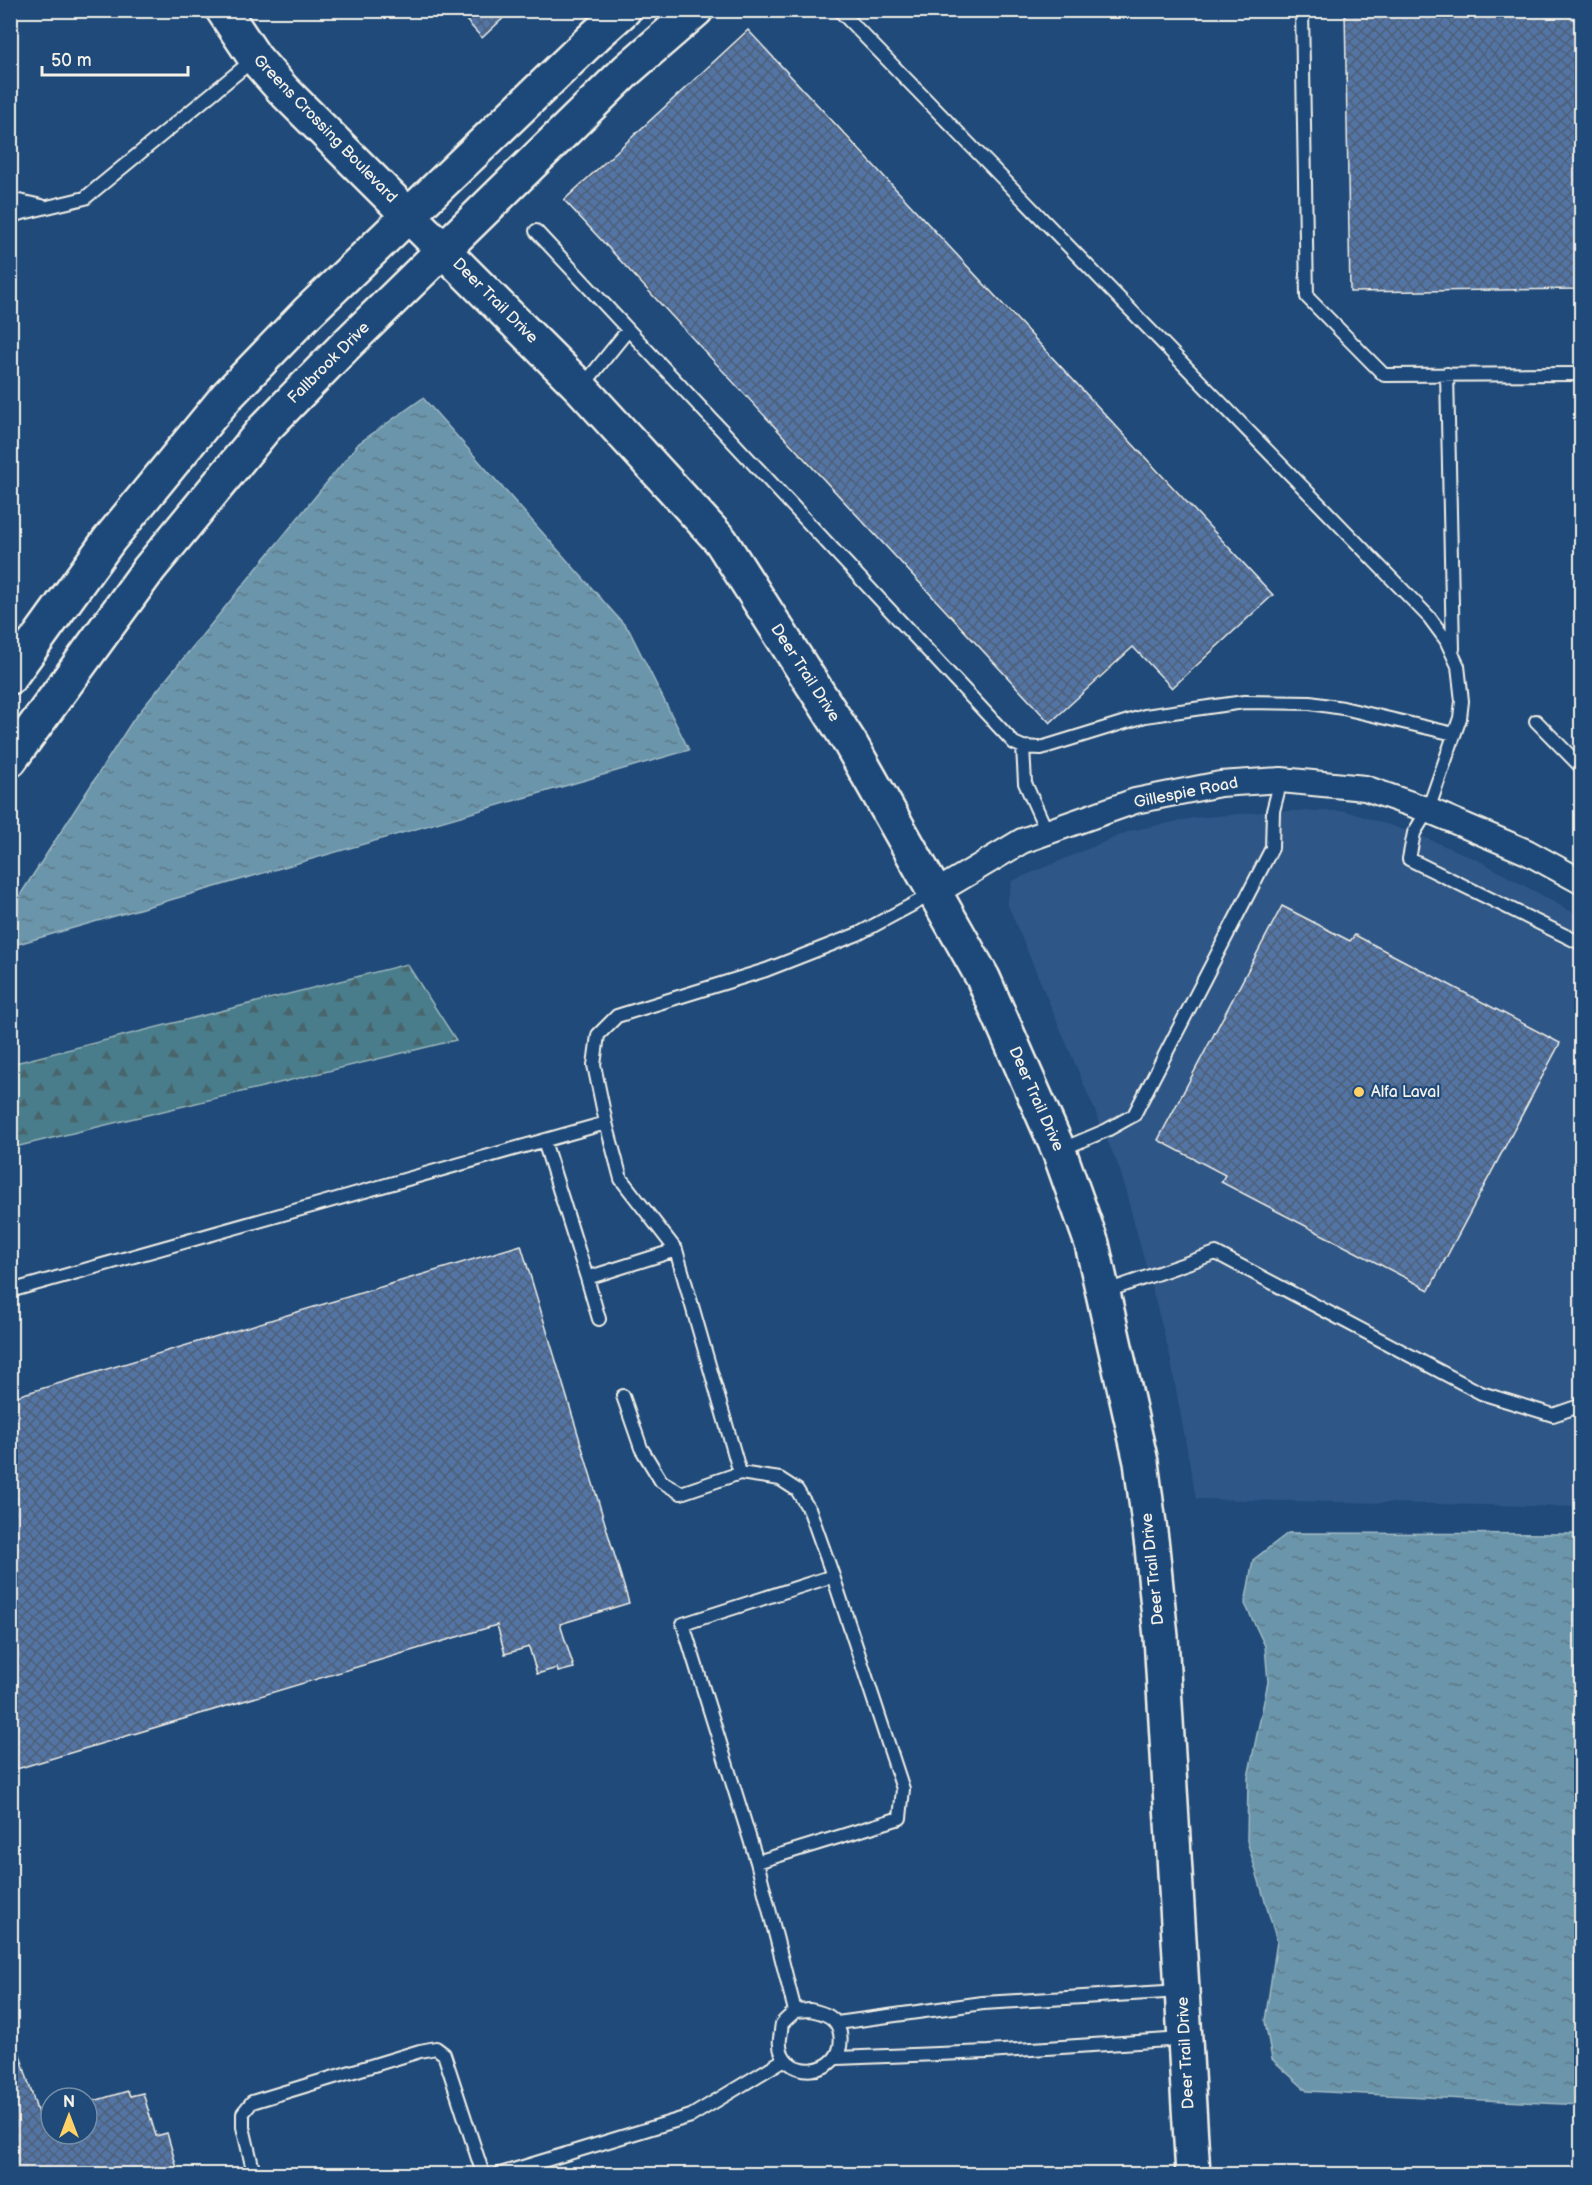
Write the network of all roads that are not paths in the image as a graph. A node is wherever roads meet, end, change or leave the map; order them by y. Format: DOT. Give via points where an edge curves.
graph roads {
  1 [pos="223,10"];
  2 [pos="624,10"];
  3 [pos="696,10"];
  4 [pos="840,10"];
  5 [pos="1302,10"];
  6 [pos="255,58"];
  7 [pos="10,199"];
  8 [pos="46,207"];
  9 [pos="10,216"];
  10 [pos="408,216"];
  11 [pos="536,231"];
  12 [pos="444,250"];
  13 [pos="628,330"];
  14 [pos="1447,374"];
  15 [pos="1581,374"];
  16 [pos="581,388"];
  17 [pos="70,595"];
  18 [pos="110,624"];
  19 [pos="1453,655"];
  20 [pos="10,677"];
  21 [pos="1536,721"];
  22 [pos="1454,734"];
  23 [pos="1023,747"];
  24 [pos="10,760"];
  25 [pos="1581,768"];
  26 [pos="1281,780"];
  27 [pos="1428,810"];
  28 [pos="1047,832"];
  29 [pos="1581,882"];
  30 [pos="935,893"];
  31 [pos="1581,944"];
  32 [pos="606,1123"];
  33 [pos="544,1141"];
  34 [pos="1059,1151"];
  35 [pos="676,1250"];
  36 [pos="587,1278"];
  37 [pos="10,1291"];
  38 [pos="1103,1292"];
  39 [pos="599,1319"];
  40 [pos="623,1396"];
  41 [pos="1581,1406"];
  42 [pos="740,1473"];
  43 [pos="833,1576"];
  44 [pos="757,1862"];
  45 [pos="1182,1991"];
  46 [pos="795,2011"];
  47 [pos="837,2023"];
  48 [pos="1185,2039"];
  49 [pos="837,2058"];
  50 [pos="785,2059"];
  51 [pos="254,2175"];
  52 [pos="483,2175"];
  53 [pos="500,2175"];
  54 [pos="1192,2175"];
  1 -- 6 [label="street, Greens Crossing Boulevard"];
  2 -- 10 [label="street"];
  3 -- 12 [label="street, Fallbrook Drive" via="627,70"];
  4 -- 19 [label="lane" via="1429,617"];
  5 -- 14 [label="lane" via="1307,297 1384,375"];
  6 -- 8 [label="lane" via="86,198"];
  6 -- 10 [label="street, Greens Crossing Boulevard"];
  7 -- 8 [label="lane"];
  8 -- 9 [label="lane"];
  10 -- 12 [label="street, Deer Trail Drive"];
  10 -- 17 [label="street" via="227,396 109,540"];
  11 -- 13 [label="lane"];
  12 -- 16 [label="street, Deer Trail Drive"];
  12 -- 18 [label="street, Fallbrook Drive" via="264,429 149,569"];
  13 -- 16 [label="lane"];
  13 -- 23 [label="lane" via="1014,743"];
  14 -- 15 [label="lane"];
  14 -- 19 [label="lane"];
  16 -- 30 [label="street, Deer Trail Drive" via="721,541 850,743"];
  17 -- 18 [label="street"];
  17 -- 20 [label="street"];
  18 -- 24 [label="street, Fallbrook Drive"];
  19 -- 22 [label="lane" via="1458,666 1461,701"];
  21 -- 25 [label="lane"];
  22 -- 23 [label="lane" via="1343,708 1244,702 1146,716 1041,748"];
  22 -- 27 [label="lane"];
  23 -- 28 [label="lane" via="1025,783"];
  26 -- 27 [label="street, Gillespie Road" via="1365,788"];
  26 -- 28 [label="street, Gillespie Road" via="1220,784 1135,801"];
  26 -- 34 [label="lane" via="1274,810 1272,848 1134,1115"];
  27 -- 29 [label="street, Gillespie Road" via="1527,852"];
  27 -- 31 [label="lane" via="1414,834 1409,859"];
  28 -- 30 [label="street, Gillespie Road" via="1022,841"];
  30 -- 32 [label="lane" via="858,933 766,970 617,1016 598,1035 594,1065"];
  30 -- 34 [label="street, Deer Trail Drive" via="983,978"];
  32 -- 33 [label="lane"];
  32 -- 35 [label="lane" via="621,1179"];
  33 -- 36 [label="lane"];
  33 -- 37 [label="lane"];
  34 -- 38 [label="street, Deer Trail Drive" via="1089,1235"];
  35 -- 36 [label="lane"];
  35 -- 42 [label="lane"];
  36 -- 39 [label="lane"];
  38 -- 41 [label="lane" via="1216,1253 1481,1393 1553,1415"];
  38 -- 45 [label="street, Deer Trail Drive" via="1141,1462 1152,1547"];
  40 -- 42 [label="lane" via="641,1448 661,1481 681,1493"];
  42 -- 43 [label="lane" via="780,1479 797,1490 810,1511"];
  43 -- 44 [label="lane" via="903,1789 900,1818"];
  43 -- 44 [label="lane" via="683,1624"];
  44 -- 46 [label="lane"];
  45 -- 47 [label="lane" via="983,2002"];
  45 -- 48 [label="street, Deer Trail Drive"];
  46 -- 47 [label="lane" via="821,2012"];
  46 -- 50 [label="lane" via="782,2024 780,2044"];
  47 -- 49 [label="lane" via="841,2043"];
  48 -- 49 [label="lane"];
  48 -- 54 [label="street, Deer Trail Drive"];
  49 -- 50 [label="lane" via="825,2067 809,2070 795,2068"];
  50 -- 53 [label="lane" via="691,2116"];
  51 -- 52 [label="lane" via="243,2127 243,2113 252,2102 436,2048 444,2054"];
}
